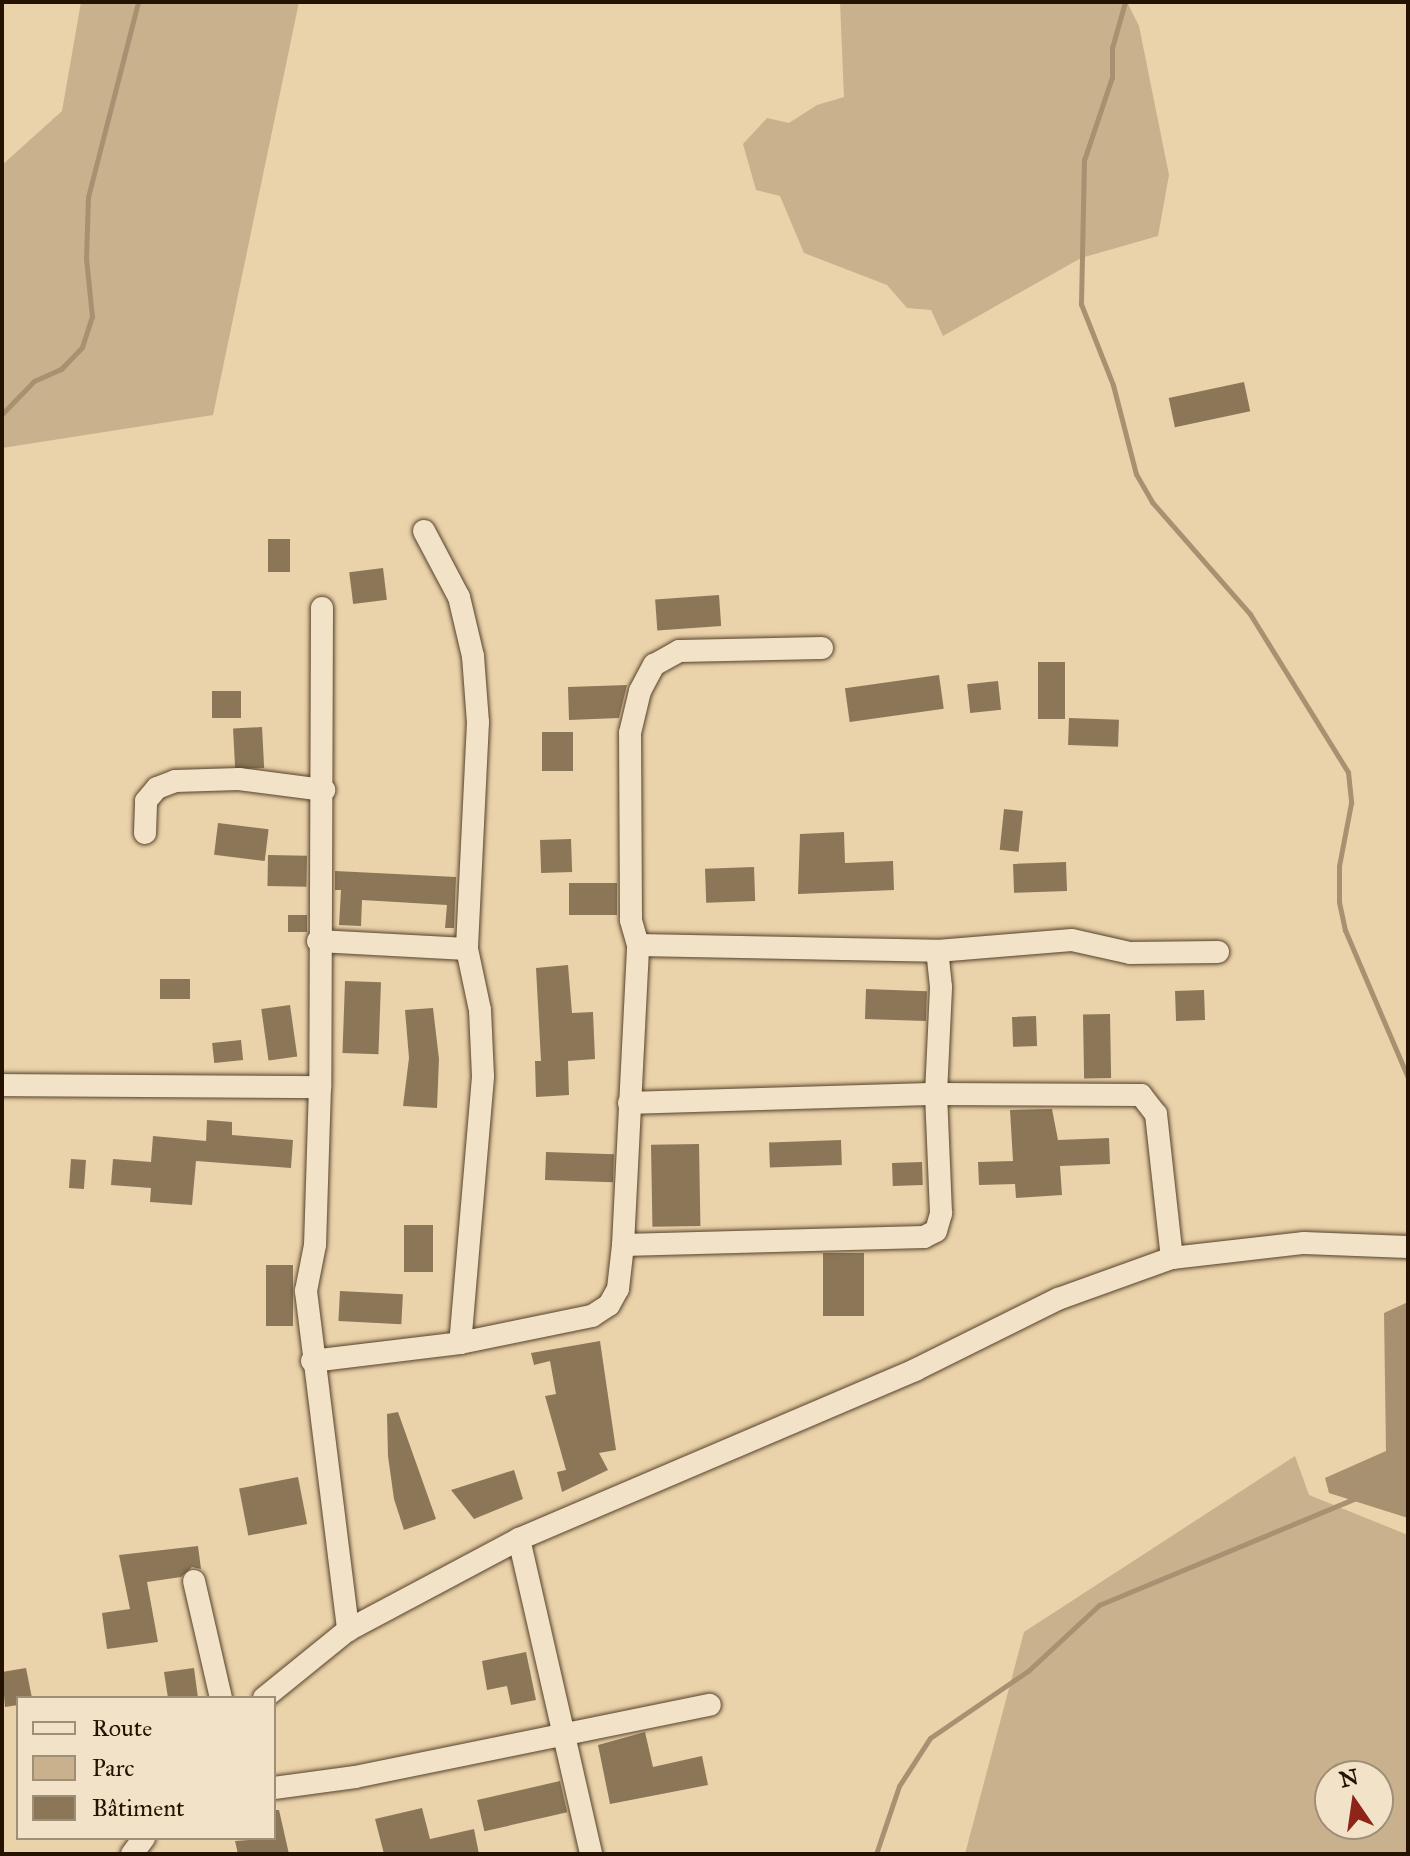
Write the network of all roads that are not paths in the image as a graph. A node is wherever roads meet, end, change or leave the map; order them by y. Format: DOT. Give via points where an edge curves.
graph roads {
  1 [pos="424,531"];
  2 [pos="322,608"];
  3 [pos="822,648"];
  4 [pos="324,790"];
  5 [pos="145,833"];
  6 [pos="318,941"];
  7 [pos="638,945"];
  8 [pos="467,949"];
  9 [pos="937,951"];
  10 [pos="1218,952"];
  11 [pos="2,1085"];
  12 [pos="320,1087"];
  13 [pos="936,1094"];
  14 [pos="629,1103"];
  15 [pos="623,1245"];
  16 [pos="1408,1247"];
  17 [pos="1172,1258"];
  18 [pos="460,1343"];
  19 [pos="312,1361"];
  20 [pos="519,1539"];
  21 [pos="194,1581"];
  22 [pos="348,1630"];
  23 [pos="221,1696"];
  24 [pos="266,1696"];
  25 [pos="710,1705"];
  26 [pos="566,1732"];
  27 [pos="276,1788"];
  28 [pos="591,1854"];
  1 -- 8 [label="street" via="459,597 473,656 477,755"];
  2 -- 4 [label="street"];
  3 -- 7 [label="street" via="705,647 679,651 654,665 640,691 630,733 631,920"];
  4 -- 5 [label="street" via="239,779 175,781 157,788 146,801"];
  4 -- 6 [label="street"];
  6 -- 8 [label="street"];
  6 -- 12 [label="street"];
  7 -- 9 [label="street"];
  7 -- 14 [label="street"];
  8 -- 18 [label="street" via="480,1010 483,1077"];
  9 -- 10 [label="street" via="1072,940 1130,953"];
  9 -- 13 [label="street" via="941,987"];
  11 -- 12 [label="street"];
  12 -- 19 [label="street" via="315,1245 306,1291"];
  13 -- 14 [label="street"];
  13 -- 15 [label="street" via="941,1213 936,1231 924,1237"];
  13 -- 17 [label="street" via="1141,1095 1150,1101 1156,1114"];
  14 -- 15 [label="street"];
  15 -- 18 [label="street" via="618,1289 609,1305 592,1316"];
  16 -- 17 [label="street" via="1304,1243"];
  17 -- 20 [label="street" via="1058,1299 915,1370"];
  18 -- 19 [label="street"];
  19 -- 22 [label="street"];
  20 -- 22 [label="street"];
  20 -- 26 [label="street"];
  21 -- 23 [label="street"];
  22 -- 24 [label="street"];
  25 -- 26 [label="street"];
  26 -- 27 [label="street" via="355,1777"];
  26 -- 28 [label="street"];
}
